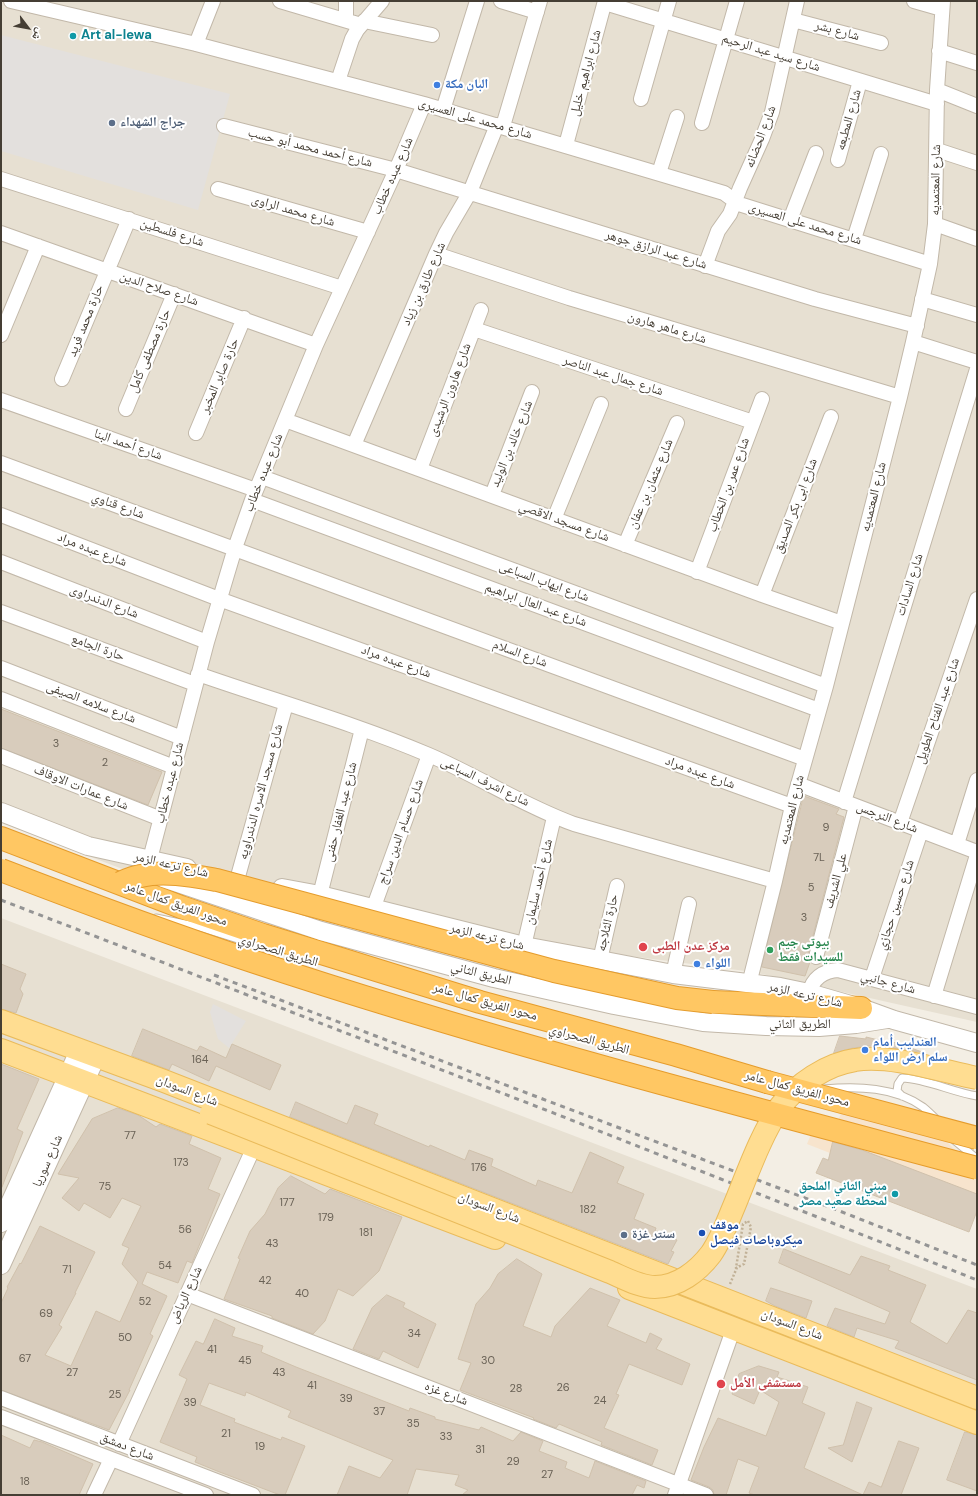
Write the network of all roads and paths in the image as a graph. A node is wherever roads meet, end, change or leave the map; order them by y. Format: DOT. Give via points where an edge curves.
graph roads {
  1 [pos="11,1"];
  2 [pos="213,1"];
  3 [pos="280,1"];
  4 [pos="346,1"];
  5 [pos="382,1"];
  6 [pos="477,1"];
  7 [pos="501,1"];
  8 [pos="669,1"];
  9 [pos="736,1"];
  10 [pos="797,1"];
  11 [pos="914,1"];
  12 [pos="605,2"];
  13 [pos="34,4"];
  14 [pos="943,5"];
  15 [pos="539,6"];
  16 [pos="346,20"];
  17 [pos="663,20"];
  18 [pos="793,20"];
  19 [pos="362,23"];
  20 [pos="432,35"];
  21 [pos="726,40"];
  22 [pos="881,43"];
  23 [pos="196,44"];
  24 [pos="939,51"];
  25 [pos="784,58"];
  26 [pos="977,63"];
  27 [pos="338,81"];
  28 [pos="860,81"];
  29 [pos="937,97"];
  30 [pos="641,99"];
  31 [pos="424,104"];
  32 [pos="977,106"];
  33 [pos="443,110"];
  34 [pos="677,117"];
  35 [pos="702,122"];
  36 [pos="224,126"];
  37 [pos="500,126"];
  38 [pos="566,145"];
  39 [pos="937,150"];
  40 [pos="816,153"];
  41 [pos="881,154"];
  42 [pos="838,160"];
  43 [pos="977,163"];
  44 [pos="396,170"];
  45 [pos="659,173"];
  46 [pos="1,179"];
  47 [pos="218,189"];
  48 [pos="470,192"];
  49 [pos="735,202"];
  50 [pos="129,219"];
  51 [pos="790,220"];
  52 [pos="936,224"];
  53 [pos="368,232"];
  54 [pos="1,233"];
  55 [pos="854,239"];
  56 [pos="977,239"];
  57 [pos="38,246"];
  58 [pos="436,254"];
  59 [pos="930,264"];
  60 [pos="706,266"];
  61 [pos="107,270"];
  62 [pos="342,288"];
  63 [pos="174,294"];
  64 [pos="922,300"];
  65 [pos="481,310"];
  66 [pos="977,315"];
  67 [pos="244,318"];
  68 [pos="917,326"];
  69 [pos="474,330"];
  70 [pos="1,335"];
  71 [pos="913,342"];
  72 [pos="316,345"];
  73 [pos="977,362"];
  74 [pos="977,369"];
  75 [pos="62,380"];
  76 [pos="532,392"];
  77 [pos="900,397"];
  78 [pos="762,399"];
  79 [pos="1,400"];
  80 [pos="601,404"];
  81 [pos="126,409"];
  82 [pos="831,417"];
  83 [pos="285,420"];
  84 [pos="753,422"];
  85 [pos="677,423"];
  86 [pos="196,433"];
  87 [pos="354,445"];
  88 [pos="1,463"];
  89 [pos="420,469"];
  90 [pos="262,477"];
  91 [pos="254,495"];
  92 [pos="492,495"];
  93 [pos="1,515"];
  94 [pos="554,519"];
  95 [pos="625,545"];
  96 [pos="235,548"];
  97 [pos="1,562"];
  98 [pos="697,572"];
  99 [pos="762,595"];
  100 [pos="219,598"];
  101 [pos="977,599"];
  102 [pos="1,612"];
  103 [pos="842,623"];
  104 [pos="207,642"];
  105 [pos="1,668"];
  106 [pos="197,679"];
  107 [pos="826,686"];
  108 [pos="1,699"];
  109 [pos="286,704"];
  110 [pos="819,710"];
  111 [pos="362,730"];
  112 [pos="182,738"];
  113 [pos="1,756"];
  114 [pos="429,756"];
  115 [pos="805,759"];
  116 [pos="174,767"];
  117 [pos="977,780"];
  118 [pos="798,784"];
  119 [pos="850,804"];
  120 [pos="792,806"];
  121 [pos="1,812"];
  122 [pos="554,816"];
  123 [pos="161,819"];
  124 [pos="900,823"];
  125 [pos="921,831"];
  126 [pos="1,838"];
  127 [pos="956,844"];
  128 [pos="88,846"];
  129 [pos="977,852"];
  130 [pos="977,855"];
  131 [pos="150,859"];
  132 [pos="1,870"];
  133 [pos="1,877"];
  134 [pos="237,880"];
  135 [pos="775,880"];
  136 [pos="120,883"];
  137 [pos="617,886"];
  138 [pos="320,895"];
  139 [pos="689,904"];
  140 [pos="373,909"];
  141 [pos="524,946"];
  142 [pos="277,951"];
  143 [pos="816,957"];
  144 [pos="600,960"];
  145 [pos="673,974"];
  146 [pos="872,978"];
  147 [pos="749,984"];
  148 [pos="815,995"];
  149 [pos="934,996"];
  150 [pos="453,1002"];
  151 [pos="977,1007"];
  152 [pos="861,1008"];
  153 [pos="506,1017"];
  154 [pos="890,1019"];
  155 [pos="1,1022"];
  156 [pos="977,1043"];
  157 [pos="1,1050"];
  158 [pos="87,1054"];
  159 [pos="667,1060"];
  160 [pos="977,1078"];
  161 [pos="76,1079"];
  162 [pos="164,1081"];
  163 [pos="902,1096"];
  164 [pos="977,1096"];
  165 [pos="977,1138"];
  166 [pos="254,1147"];
  167 [pos="977,1159"];
  168 [pos="977,1168"];
  169 [pos="748,1221"];
  170 [pos="1,1223"];
  171 [pos="1,1265"];
  172 [pos="187,1294"];
  173 [pos="734,1327"];
  174 [pos="1,1398"];
  175 [pos="977,1398"];
  176 [pos="1,1416"];
  177 [pos="977,1423"];
  178 [pos="119,1444"];
  179 [pos="111,1459"];
  180 [pos="677,1490"];
  181 [pos="94,1495"];
  182 [pos="206,1495"];
  183 [pos="251,1495"];
  184 [pos="706,1495"];
  1 -- 13 [label="street, شارع محمد على العسيرى"];
  2 -- 23 [label="street"];
  3 -- 16 [label="street"];
  4 -- 16 [label="street"];
  5 -- 19 [label="street"];
  6 -- 33 [label="street"];
  7 -- 15 [label="street"];
  8 -- 17 [label="street"];
  9 -- 21 [label="street"];
  10 -- 18 [label="street, شارع الحضانه"];
  11 -- 14 [label="street"];
  12 -- 17 [label="street, شارع سيد عبد الرحيم"];
  12 -- 38 [label="street, شارع ابراهيم خليل"];
  13 -- 23 [label="street, شارع محمد على العسيرى"];
  14 -- 24 [label="street, شارع المعتمديه"];
  15 -- 37 [label="street, شارع طارق بن زياد"];
  16 -- 19 [label="street"];
  17 -- 21 [label="street, شارع سيد عبد الرحيم"];
  17 -- 30 [label="street"];
  18 -- 22 [label="street, شارع بشر"];
  18 -- 25 [label="street, شارع الحضانه"];
  19 -- 20 [label="street"];
  19 -- 27 [label="street" via="352,38"];
  21 -- 25 [label="street, شارع سيد عبد الرحيم"];
  21 -- 35 [label="street"];
  23 -- 27 [label="street, شارع محمد على العسيرى"];
  24 -- 26 [label="street"];
  24 -- 29 [label="street, شارع المعتمديه"];
  25 -- 28 [label="street, شارع سيد عبد الرحيم"];
  25 -- 49 [label="street, شارع الحضانه" via="772,112"];
  27 -- 31 [label="street, شارع محمد على العسيرى"];
  28 -- 29 [label="street, شارع سيد عبد الرحيم"];
  28 -- 42 [label="street, شارع المطبعه"];
  29 -- 32 [label="street, شارع سيد عبد الرحيم"];
  29 -- 39 [label="street, شارع المعتمديه"];
  31 -- 33 [label="street, شارع محمد على العسيرى"];
  31 -- 44 [label="street, شارع عبده خطاب"];
  33 -- 37 [label="street, شارع محمد على العسيرى"];
  34 -- 45 [label="street"];
  36 -- 44 [label="street, شارع أحمد محمد أبو حسب"];
  37 -- 38 [label="street, شارع محمد على العسيرى"];
  37 -- 48 [label="street, شارع طارق بن زياد"];
  38 -- 45 [label="street, شارع محمد على العسيرى"];
  39 -- 43 [label="street"];
  39 -- 52 [label="street, شارع المعتمديه"];
  40 -- 51 [label="street"];
  41 -- 55 [label="street"];
  44 -- 48 [label="street, شارع عبد الرازق جوهر"];
  44 -- 53 [label="street, شارع عبده خطاب"];
  45 -- 49 [label="street, شارع محمد على العسيرى" via="724,193"];
  46 -- 50 [label="street, شارع فلسطين"];
  47 -- 53 [label="street, شارع محمد الراوى"];
  48 -- 58 [label="street, شارع طارق بن زياد"];
  48 -- 60 [label="street, شارع عبد الرازق جوهر"];
  49 -- 51 [label="street, شارع محمد على العسيرى"];
  49 -- 60 [label="street, شارع الحضانه" via="728,218 718,231"];
  50 -- 61 [label="street, حارة محمد فريد"];
  50 -- 62 [label="street, شارع فلسطين"];
  51 -- 55 [label="street, شارع محمد على العسيرى"];
  52 -- 56 [label="street"];
  52 -- 59 [label="street, شارع المعتمديه"];
  53 -- 62 [label="street, شارع عبده خطاب"];
  54 -- 57 [label="street, شارع صلاح الدين"];
  55 -- 59 [label="street, شارع محمد على العسيرى"];
  57 -- 61 [label="street, شارع صلاح الدين"];
  57 -- 70 [label="street"];
  58 -- 77 [label="street, شارع ماهر هارون" via="569,298"];
  58 -- 87 [label="street, شارع طارق بن زياد"];
  59 -- 64 [label="street, شارع المعتمديه"];
  60 -- 68 [label="street, شارع عبد الرازق جوهر"];
  61 -- 63 [label="street, شارع صلاح الدين"];
  61 -- 75 [label="street, حارة محمد فريد"];
  62 -- 72 [label="street, شارع عبده خطاب"];
  63 -- 67 [label="street, شارع صلاح الدين"];
  63 -- 81 [label="street, حارة مصطفى كامل"];
  64 -- 66 [label="street"];
  64 -- 68 [label="street, شارع المعتمديه"];
  65 -- 69 [label="street, شارع هارون الرشيدى"];
  67 -- 72 [label="street, شارع صلاح الدين"];
  67 -- 86 [label="street, حارة صابر المخبر"];
  68 -- 71 [label="street, شارع المعتمديه"];
  69 -- 84 [label="street, شارع جمال عبد الناصر"];
  69 -- 89 [label="street, شارع هارون الرشيدى"];
  71 -- 73 [label="street"];
  71 -- 77 [label="street, شارع المعتمديه"];
  72 -- 83 [label="street, شارع عبده خطاب"];
  74 -- 119 [label="street, شارع السادات"];
  76 -- 92 [label="street, شارع خالد بن الوليد"];
  77 -- 103 [label="street, شارع المعتمديه"];
  78 -- 84 [label="street, شارع عمر بن الخطاب"];
  79 -- 91 [label="street, شارع أحمد البنا"];
  80 -- 94 [label="street"];
  82 -- 99 [label="street, شارع ابى بكر الصديق"];
  83 -- 87 [label="street, شارع مسجد الاقصي"];
  83 -- 90 [label="street, شارع عبده خطاب"];
  84 -- 98 [label="street, شارع عمر بن الخطاب"];
  85 -- 95 [label="street, شارع عثمان بن عفان"];
  87 -- 89 [label="street, شارع مسجد الاقصي"];
  88 -- 96 [label="street, شارع قناوي"];
  89 -- 92 [label="street, شارع مسجد الاقصي"];
  90 -- 91 [label="street, شارع عبده خطاب"];
  90 -- 107 [label="street, شارع ايهاب السباعى"];
  91 -- 96 [label="street, شارع عبده خطاب"];
  91 -- 110 [label="street, شارع عبد العال ابراهيم"];
  92 -- 94 [label="street, شارع مسجد الاقصي"];
  93 -- 100 [label="street, شارع عبده مراد"];
  94 -- 95 [label="street, شارع مسجد الاقصي"];
  95 -- 98 [label="street, شارع مسجد الاقصي"];
  96 -- 100 [label="street, شارع عبده خطاب"];
  96 -- 115 [label="street, شارع السلام"];
  97 -- 104 [label="street, شارع الدندراوى"];
  98 -- 99 [label="street, شارع مسجد الاقصي"];
  99 -- 103 [label="street, شارع مسجد الاقصي"];
  100 -- 104 [label="street, شارع عبده خطاب"];
  100 -- 120 [label="street, شارع عبده مراد"];
  101 -- 124 [label="street, شارع عبد الفتاح الطويل"];
  102 -- 106 [label="street, حارة الجامع"];
  103 -- 107 [label="street, شارع المعتمديه"];
  104 -- 106 [label="street, شارع عبده خطاب"];
  105 -- 112 [label="street, شارع سلامه الصيفى"];
  106 -- 109 [label="street, شارع اشرف السباعى"];
  106 -- 112 [label="street, شارع عبده خطاب"];
  107 -- 110 [label="street, شارع المعتمديه"];
  108 -- 116 [label="street"];
  109 -- 111 [label="street, شارع اشرف السباعى"];
  109 -- 134 [label="street, شارع مسجد الاسره الدندراويه"];
  110 -- 115 [label="street, شارع المعتمديه"];
  111 -- 114 [label="street, شارع اشرف السباعى"];
  111 -- 138 [label="street, شارع عبد الغفار حفنى"];
  112 -- 116 [label="street, شارع عبده خطاب"];
  113 -- 123 [label="street, شارع عمارات الاوقاف"];
  114 -- 122 [label="street, شارع اشرف السباعى"];
  114 -- 140 [label="street, شارع حسام الدين سراج"];
  115 -- 118 [label="street, شارع المعتمديه"];
  116 -- 123 [label="street, شارع عبده خطاب"];
  117 -- 127 [label="street"];
  118 -- 119 [label="street, شارع النرجس"];
  118 -- 120 [label="street, شارع المعتمديه"];
  119 -- 124 [label="street, شارع النرجس"];
  119 -- 143 [label="street, علي الشريف"];
  120 -- 135 [label="street, شارع المعتمديه"];
  121 -- 128 [label="street, شارع ترعه الزمر"];
  122 -- 135 [label="street, شارع اشرف السباعى" via="574,824"];
  122 -- 141 [label="street, شارع أحمد سليمان"];
  123 -- 131 [label="street, شارع عبده خطاب"];
  124 -- 125 [label="street, شارع النرجس"];
  125 -- 127 [label="street, شارع النرجس"];
  125 -- 146 [label="street, شارع حسين حجازي"];
  126 -- 136 [label="highway, محور الفريق كمال عامر"];
  127 -- 129 [label="street, شارع النرجس"];
  128 -- 131 [label="street, شارع ترعه الزمر"];
  128 -- 154 [label="street, الطريق الثاني" via="110,860 321,931 494,978 614,1005 703,1022 766,1026 856,1024"];
  130 -- 149 [label="street"];
  131 -- 134 [label="street, شارع ترعه الزمر"];
  132 -- 168 [label="highway, bridge" via="171,934 391,1005 750,1108"];
  133 -- 142 [label="lane, الطريق الصحراوي" via="63,900 121,914 187,924"];
  134 -- 138 [label="street, شارع ترعه الزمر"];
  135 -- 147 [label="street, شارع المعتمديه"];
  136 -- 152 [label="highway, bridge" via="142,875 198,876 554,970 677,998"];
  136 -- 165 [label="highway, محور الفريق كمال عامر, bridge" via="222,921 397,977 759,1080"];
  137 -- 144 [label="street, حارة الثلاجه"];
  138 -- 140 [label="street, شارع ترعه الزمر"];
  139 -- 145 [label="street"];
  140 -- 141 [label="street, شارع ترعه الزمر"];
  141 -- 144 [label="street, شارع ترعه الزمر"];
  144 -- 145 [label="street, شارع ترعه الزمر"];
  145 -- 147 [label="street, شارع ترعه الزمر"];
  146 -- 148 [label="street, شارع جانبي" via="838,970"];
  146 -- 149 [label="street, شارع جانبي"];
  147 -- 148 [label="street, شارع ترعه الزمر" via="780,987"];
  148 -- 152 [label="street, شارع ترعه الزمر"];
  149 -- 151 [label="street, شارع جانبي"];
  150 -- 153 [label="lane"];
  152 -- 154 [label="street, شارع ترعه الزمر"];
  154 -- 156 [label="street, شارع ترعه الزمر"];
  155 -- 158 [label="main road, شارع السودان"];
  157 -- 161 [label="main road, شارع السودان"];
  158 -- 161 [label="street, شارع سوريا"];
  158 -- 162 [label="main road, شارع السودان"];
  159 -- 163 [label="lane" via="765,1087 808,1090 845,1087 871,1089"];
  160 -- 162 [label="main road, bridge" via="874,1058 854,1060 828,1069 808,1080 780,1107 722,1236 711,1254 699,1268 686,1277 672,1284 656,1287 644,1286 212,1114 190,1102"];
  161 -- 166 [label="main road, شارع السودان"];
  161 -- 170 [label="street, شارع سوريا"];
  161 -- 171 [label="street, شارع سوريا"];
  162 -- 175 [label="main road, شارع السودان"];
  163 -- 164 [label="lane" via="897,1091 898,1084 902,1078 912,1078 962,1094"];
  163 -- 167 [label="lane" via="924,1108 944,1126 952,1138"];
  166 -- 172 [label="street, شارع الرياض"];
  166 -- 173 [label="main road, شارع السودان"];
  169 -- 169 [label="path" via="751,1227 744,1264 736,1268 743,1224"];
  172 -- 178 [label="street, شارع الرياض"];
  172 -- 180 [label="street, شارع غزه"];
  173 -- 177 [label="main road, شارع السودان"];
  173 -- 180 [label="street"];
  174 -- 178 [label="street, شارع دمشق"];
  176 -- 179 [label="street, شارع دمشق"];
  178 -- 183 [label="street, شارع دمشق"];
  179 -- 181 [label="street"];
  179 -- 182 [label="street, شارع دمشق"];
  180 -- 184 [label="street, شارع غزه"];
}
